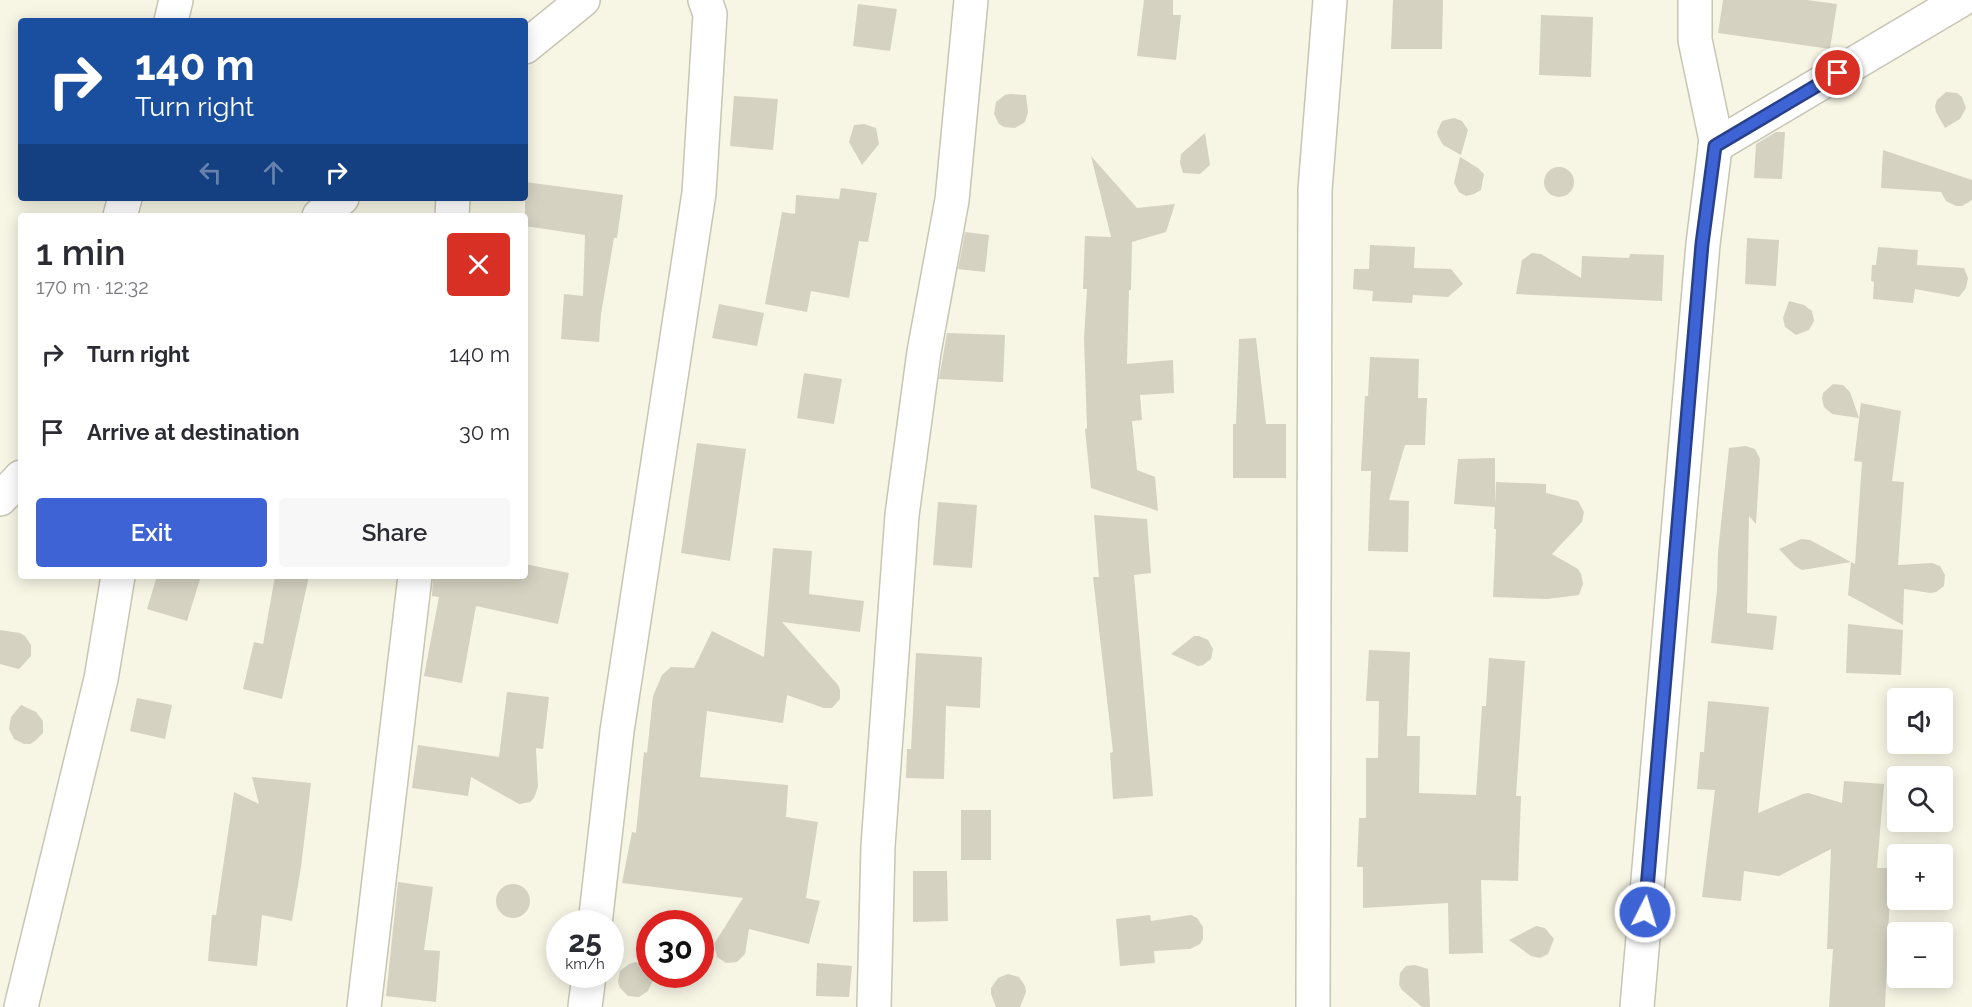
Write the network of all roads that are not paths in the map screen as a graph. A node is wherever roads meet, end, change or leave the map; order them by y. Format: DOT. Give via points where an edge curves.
graph roads {
  1 [pos="176,0"];
  2 [pos="583,0"];
  3 [pos="705,0"];
  4 [pos="971,0"];
  5 [pos="1330,0"];
  6 [pos="1695,0"];
  7 [pos="1961,0"];
  8 [pos="172,18"];
  9 [pos="528,45"];
  10 [pos="1715,146"];
  11 [pos="338,201"];
  12 [pos="323,213"];
  13 [pos="18,480"];
  14 [pos="0,499"];
  15 [pos="118,579"];
  16 [pos="415,579"];
  17 [pos="596,910"];
  18 [pos="587,988"];
  19 [pos="21,1007"];
  20 [pos="364,1007"];
  21 [pos="585,1007"];
  22 [pos="874,1007"];
  23 [pos="1313,1007"];
  24 [pos="1637,1007"];
  1 -- 8 [label="street"];
  2 -- 9 [label="street"];
  3 -- 17 [label="street" via="710,14 699,193 617,731"];
  4 -- 22 [label="street" via="952,200 924,352 902,515 878,846"];
  5 -- 23 [label="street" via="1315,190"];
  6 -- 10 [label="street" via="1695,40"];
  7 -- 10 [label="street"];
  10 -- 24 [label="street" via="1702,244"];
  11 -- 12 [label="street"];
  13 -- 14 [label="street"];
  15 -- 19 [label="street" via="101,679"];
  16 -- 20 [label="street"];
  18 -- 21 [label="street"];
}
